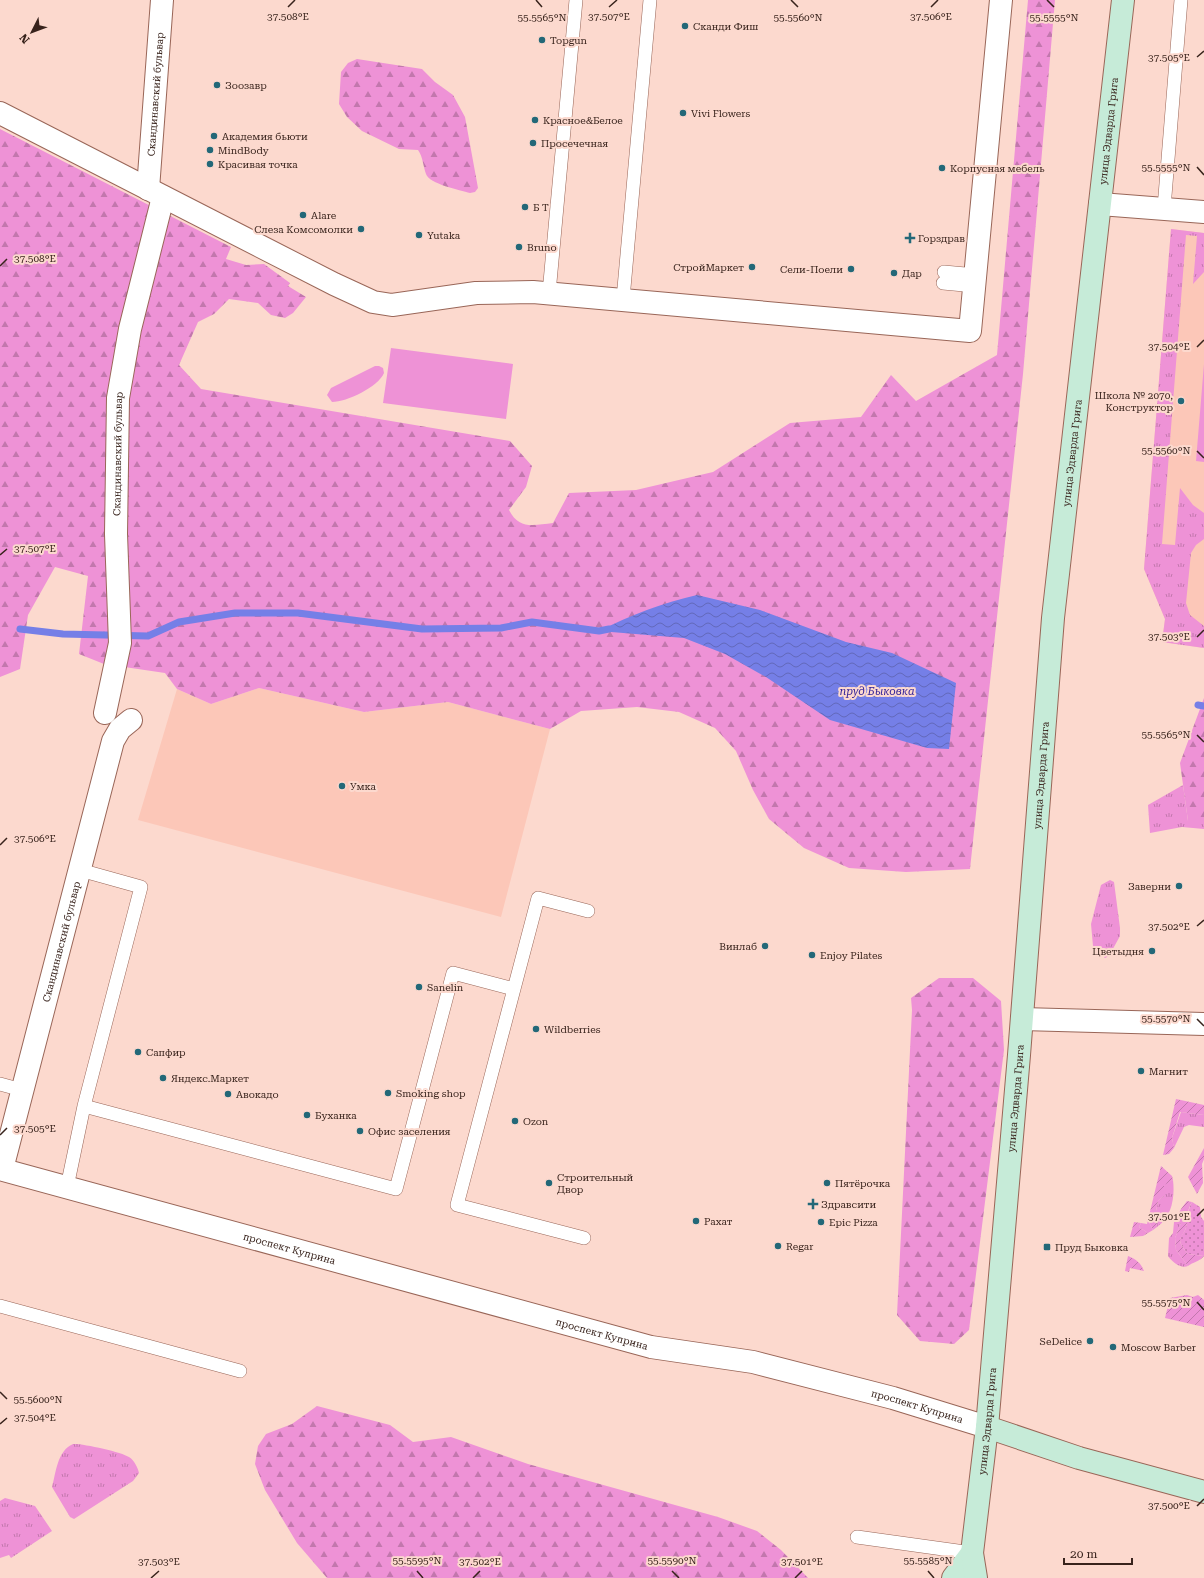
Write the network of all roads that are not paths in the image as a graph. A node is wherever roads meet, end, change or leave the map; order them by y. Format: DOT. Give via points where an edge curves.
graph roads {
  1 [pos="162,0"];
  2 [pos="576,0"];
  3 [pos="650,0"];
  4 [pos="1001,0"];
  5 [pos="1123,0"];
  6 [pos="1181,0"];
  7 [pos="0,113"];
  8 [pos="156,193"];
  9 [pos="1100,204"];
  10 [pos="1164,208"];
  11 [pos="1204,212"];
  12 [pos="944,278"];
  13 [pos="975,281"];
  14 [pos="549,293"];
  15 [pos="623,299"];
  16 [pos="105,714"];
  17 [pos="131,720"];
  18 [pos="80,870"];
  19 [pos="588,911"];
  20 [pos="514,989"];
  21 [pos="1022,1019"];
  22 [pos="1204,1024"];
  23 [pos="0,1084"];
  24 [pos="22,1090"];
  25 [pos="84,1106"];
  26 [pos="1,1169"];
  27 [pos="67,1187"];
  28 [pos="584,1238"];
  29 [pos="0,1306"];
  30 [pos="240,1371"];
  31 [pos="987,1427"];
  32 [pos="1204,1492"];
  33 [pos="857,1537"];
  34 [pos="972,1553"];
  35 [pos="953,1578"];
  36 [pos="976,1578"];
  1 -- 8 [label="street, Скандинавский бульвар"];
  2 -- 14 [label="lane"];
  3 -- 15 [label="lane"];
  4 -- 13 [label="street"];
  5 -- 9 [label="street, улица Эдварда Грига"];
  6 -- 10 [label="lane"];
  7 -- 8 [label="street"];
  8 -- 14 [label="street" via="340,288 373,302 406,304 499,292"];
  8 -- 16 [label="street, Скандинавский бульвар" via="118,398 116,534 120,635"];
  9 -- 10 [label="street"];
  9 -- 21 [label="street, улица Эдварда Грига" via="1053,618"];
  10 -- 11 [label="street"];
  12 -- 13 [label="lane"];
  13 -- 15 [label="street" via="970,331"];
  14 -- 15 [label="street"];
  17 -- 18 [label="street, Скандинавский бульвар" via="120,729 113,741"];
  18 -- 24 [label="street, Скандинавский бульвар"];
  18 -- 25 [label="lane" via="141,887"];
  19 -- 20 [label="lane" via="538,898"];
  20 -- 25 [label="lane" via="454,973 396,1189"];
  20 -- 28 [label="lane" via="457,1205"];
  21 -- 22 [label="street"];
  21 -- 31 [label="street, улица Эдварда Грига"];
  23 -- 24 [label="lane"];
  24 -- 26 [label="street, Скандинавский бульвар"];
  25 -- 27 [label="lane"];
  26 -- 27 [label="street, проспект Куприна"];
  27 -- 31 [label="street, проспект Куприна" via="651,1347 753,1362 894,1398"];
  29 -- 30 [label="lane"];
  31 -- 32 [label="street, проспект Куприна" via="1079,1458"];
  31 -- 34 [label="street, улица Эдварда Грига"];
  33 -- 34 [label="lane"];
  34 -- 35 [label="street"];
  34 -- 36 [label="street, улица Эдварда Грига"];
}
